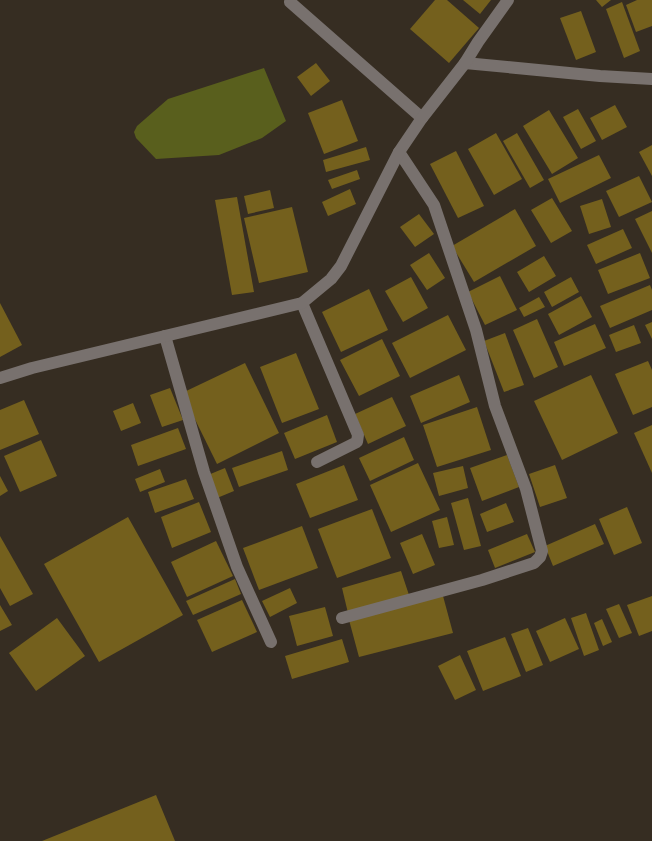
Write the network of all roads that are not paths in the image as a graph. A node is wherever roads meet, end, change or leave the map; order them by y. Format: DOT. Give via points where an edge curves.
graph roads {
  1 [pos="508,0"];
  2 [pos="290,2"];
  3 [pos="465,63"];
  4 [pos="652,79"];
  5 [pos="422,118"];
  6 [pos="399,152"];
  7 [pos="302,303"];
  8 [pos="165,336"];
  9 [pos="0,378"];
  10 [pos="317,462"];
  11 [pos="342,618"];
  12 [pos="271,642"];
  1 -- 3 [label="street"];
  2 -- 5 [label="street"];
  3 -- 4 [label="street"];
  3 -- 5 [label="street"];
  5 -- 6 [label="street"];
  6 -- 7 [label="street" via="341,266 331,279"];
  6 -- 11 [label="street" via="434,205 476,330 495,406 526,489 542,551 534,563"];
  7 -- 8 [label="street"];
  7 -- 10 [label="street" via="358,435 357,442"];
  8 -- 9 [label="street"];
  8 -- 12 [label="street" via="204,472 237,567"];
}
